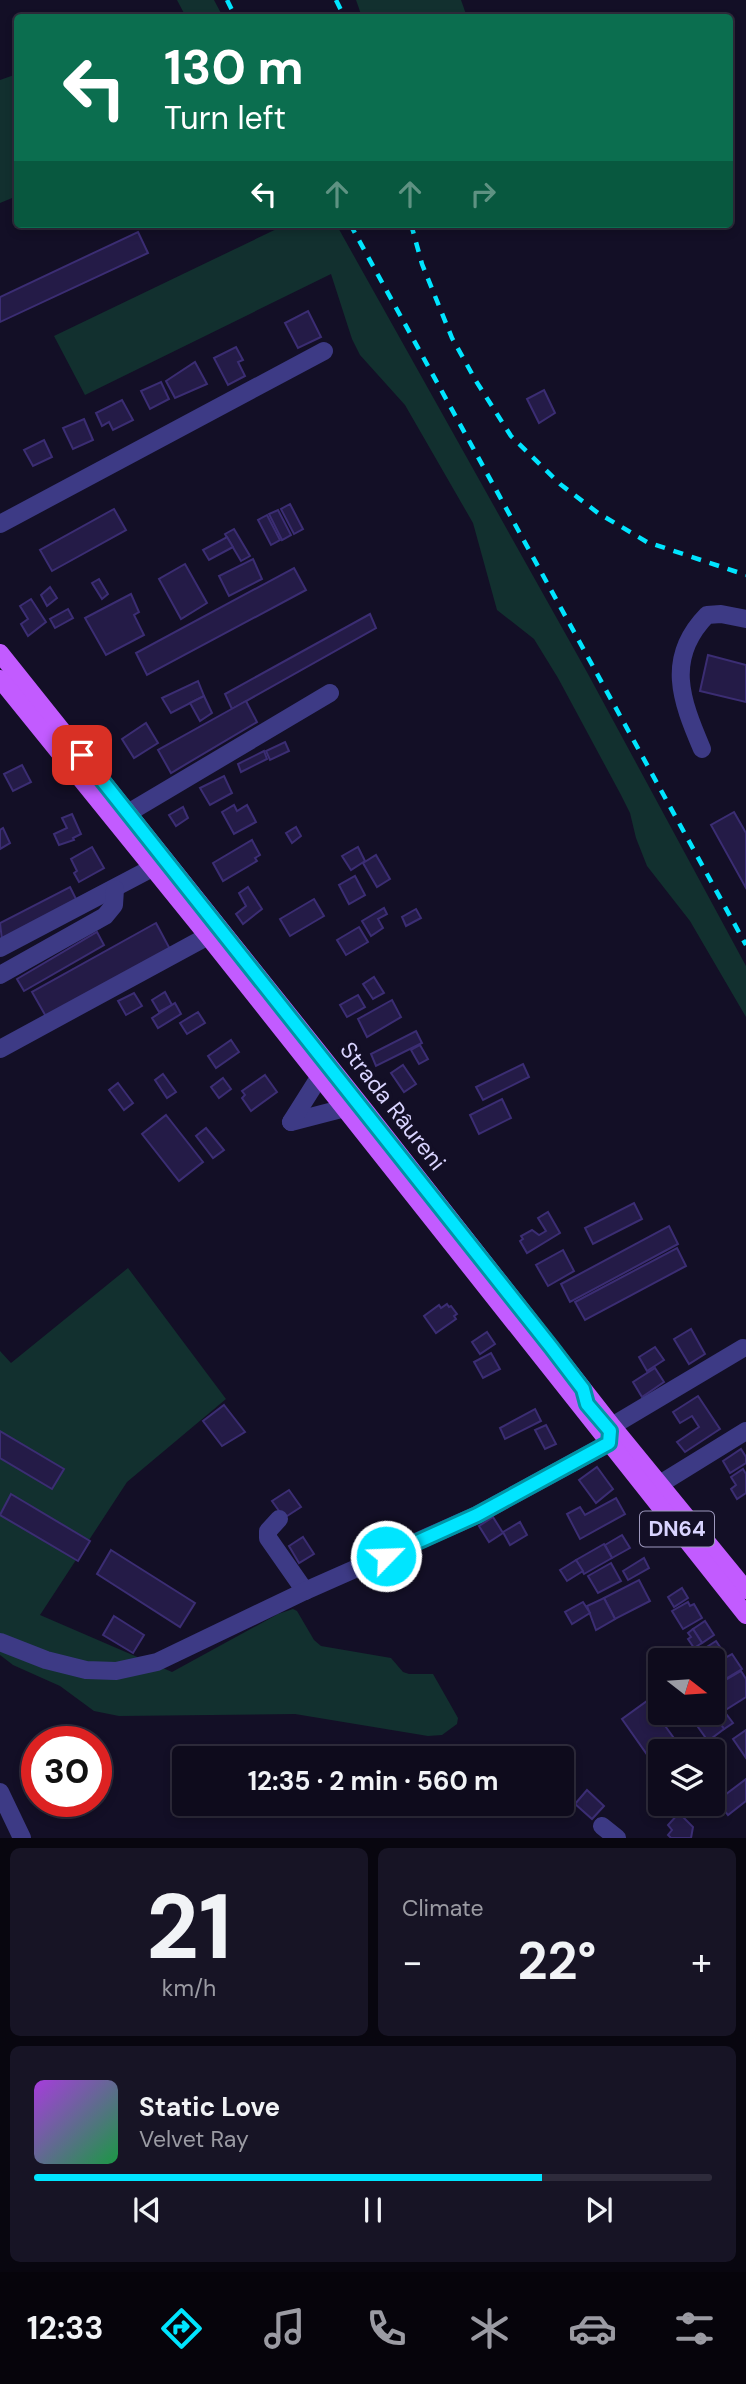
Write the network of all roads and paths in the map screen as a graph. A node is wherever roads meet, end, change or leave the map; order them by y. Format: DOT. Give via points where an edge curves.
graph roads {
  1 [pos="324,351"];
  2 [pos="0,524"];
  3 [pos="746,619"];
  4 [pos="0,653"];
  5 [pos="0,678"];
  6 [pos="331,693"];
  7 [pos="702,749"];
  8 [pos="128,813"];
  9 [pos="154,867"];
  10 [pos="115,889"];
  11 [pos="208,936"];
  12 [pos="0,948"];
  13 [pos="0,975"];
  14 [pos="0,1049"];
  15 [pos="320,1076"];
  16 [pos="345,1108"];
  17 [pos="743,1348"];
  18 [pos="583,1389"];
  19 [pos="746,1431"];
  20 [pos="610,1434"];
  21 [pos="656,1479"];
  22 [pos="279,1519"];
  23 [pos="746,1590"];
  24 [pos="306,1591"];
  25 [pos="746,1615"];
  26 [pos="0,1642"];
  27 [pos="0,1791"];
  28 [pos="602,1826"];
  29 [pos="22,1838"];
  30 [pos="617,1838"];
  1 -- 2 [label="street"];
  3 -- 7 [label="street" via="707,615 684,647 679,680"];
  4 -- 8 [label="main road, Strada Râureni"];
  5 -- 9 [label="main road, Strada Râureni / DN64"];
  6 -- 8 [label="street"];
  8 -- 18 [label="main road, Strada Râureni"];
  9 -- 10 [label="street"];
  9 -- 11 [label="main road, Strada Râureni / DN64"];
  10 -- 12 [label="street"];
  10 -- 13 [label="street" via="114,905 105,916"];
  11 -- 14 [label="street"];
  11 -- 15 [label="main road, Strada Râureni / DN64"];
  15 -- 16 [label="main road, Strada Râureni / DN64"];
  15 -- 16 [label="street" via="291,1122"];
  16 -- 20 [label="main road, Strada Râureni / DN64"];
  17 -- 20 [label="street"];
  18 -- 20 [label="street" via="587,1404"];
  19 -- 21 [label="street"];
  20 -- 21 [label="street" via="643,1473"];
  20 -- 24 [label="street" via="477,1515"];
  20 -- 25 [label="main road, Strada Râureni / DN64"];
  21 -- 23 [label="main road, DN64"];
  22 -- 24 [label="street" via="268,1531 268,1538"];
  24 -- 26 [label="street" via="158,1662 116,1671 86,1671"];
  27 -- 29 [label="street"];
  28 -- 30 [label="street"];
}
